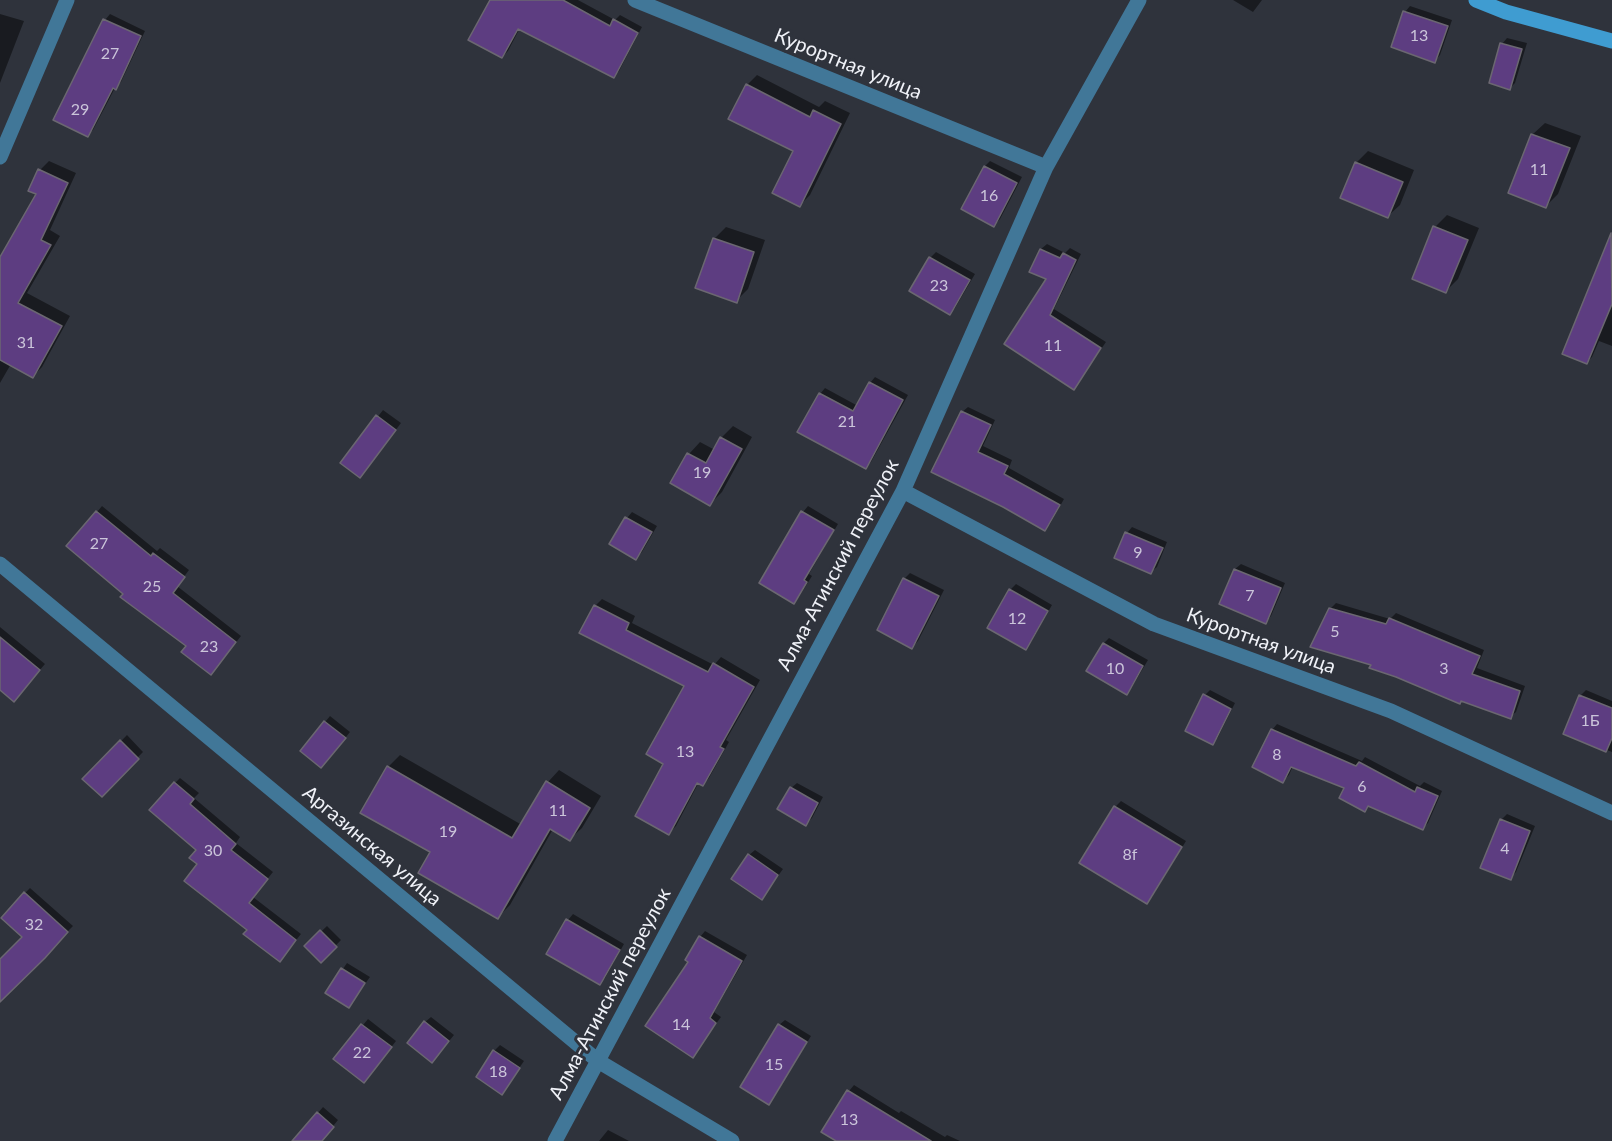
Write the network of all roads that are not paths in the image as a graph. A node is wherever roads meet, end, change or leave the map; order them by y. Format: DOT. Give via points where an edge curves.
graph roads {
  1 [pos="67,0"];
  2 [pos="635,0"];
  3 [pos="1139,0"];
  4 [pos="1476,0"];
  5 [pos="1612,41"];
  6 [pos="0,157"];
  7 [pos="1046,167"];
  8 [pos="903,491"];
  9 [pos="0,564"];
  10 [pos="1612,813"];
  11 [pos="598,1061"];
  12 [pos="555,1141"];
  13 [pos="732,1141"];
  1 -- 6 [label="street"];
  2 -- 7 [label="street, Курортная улица"];
  3 -- 7 [label="street, Алма-Атинский переулок"];
  4 -- 5 [label="main road"];
  7 -- 8 [label="street, Алма-Атинский переулок"];
  8 -- 10 [label="street, Курортная улица" via="1154,624 1390,711"];
  8 -- 11 [label="street, Алма-Атинский переулок"];
  9 -- 11 [label="street, Аргазинская улица"];
  11 -- 12 [label="street, Алма-Атинский переулок"];
  11 -- 13 [label="street, Аргазинская улица"];
}
